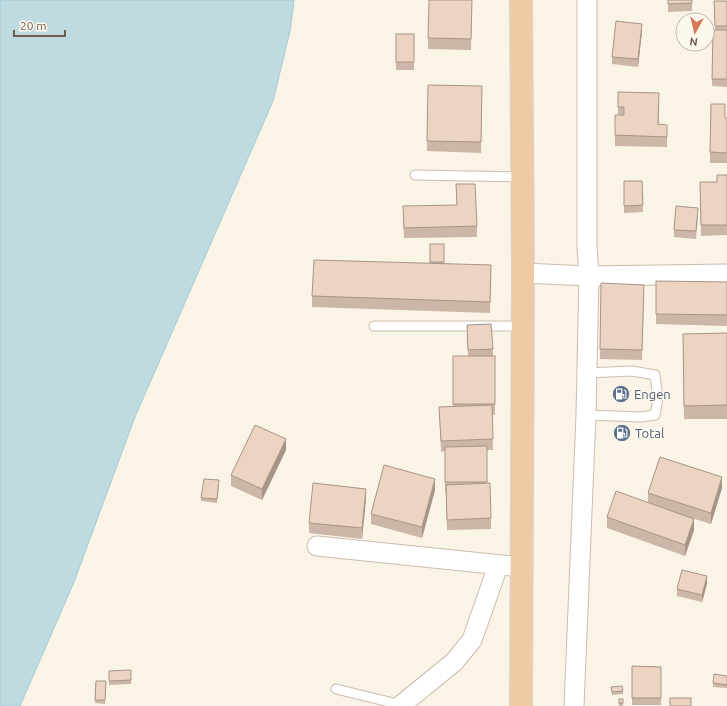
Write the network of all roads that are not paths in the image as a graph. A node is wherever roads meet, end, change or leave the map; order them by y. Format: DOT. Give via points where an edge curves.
graph roads {
  1 [pos="521,0"];
  2 [pos="587,0"];
  3 [pos="415,175"];
  4 [pos="522,177"];
  5 [pos="523,273"];
  6 [pos="727,274"];
  7 [pos="588,276"];
  8 [pos="374,326"];
  9 [pos="522,326"];
  10 [pos="586,373"];
  11 [pos="586,416"];
  12 [pos="317,546"];
  13 [pos="498,566"];
  14 [pos="521,567"];
  15 [pos="336,689"];
  16 [pos="404,706"];
  17 [pos="521,706"];
  18 [pos="574,706"];
  1 -- 4 [label="highway"];
  2 -- 7 [label="street"];
  3 -- 4 [label="lane"];
  4 -- 5 [label="highway"];
  5 -- 7 [label="street"];
  5 -- 9 [label="highway"];
  6 -- 7 [label="street"];
  7 -- 10 [label="street"];
  8 -- 9 [label="lane"];
  9 -- 14 [label="highway"];
  10 -- 11 [label="street"];
  10 -- 11 [label="lane" via="632,371 655,375 658,398 655,415"];
  11 -- 18 [label="street"];
  12 -- 13 [label="street"];
  13 -- 14 [label="street"];
  13 -- 16 [label="street" via="472,640 454,662"];
  14 -- 17 [label="highway"];
  15 -- 16 [label="lane"];
}
